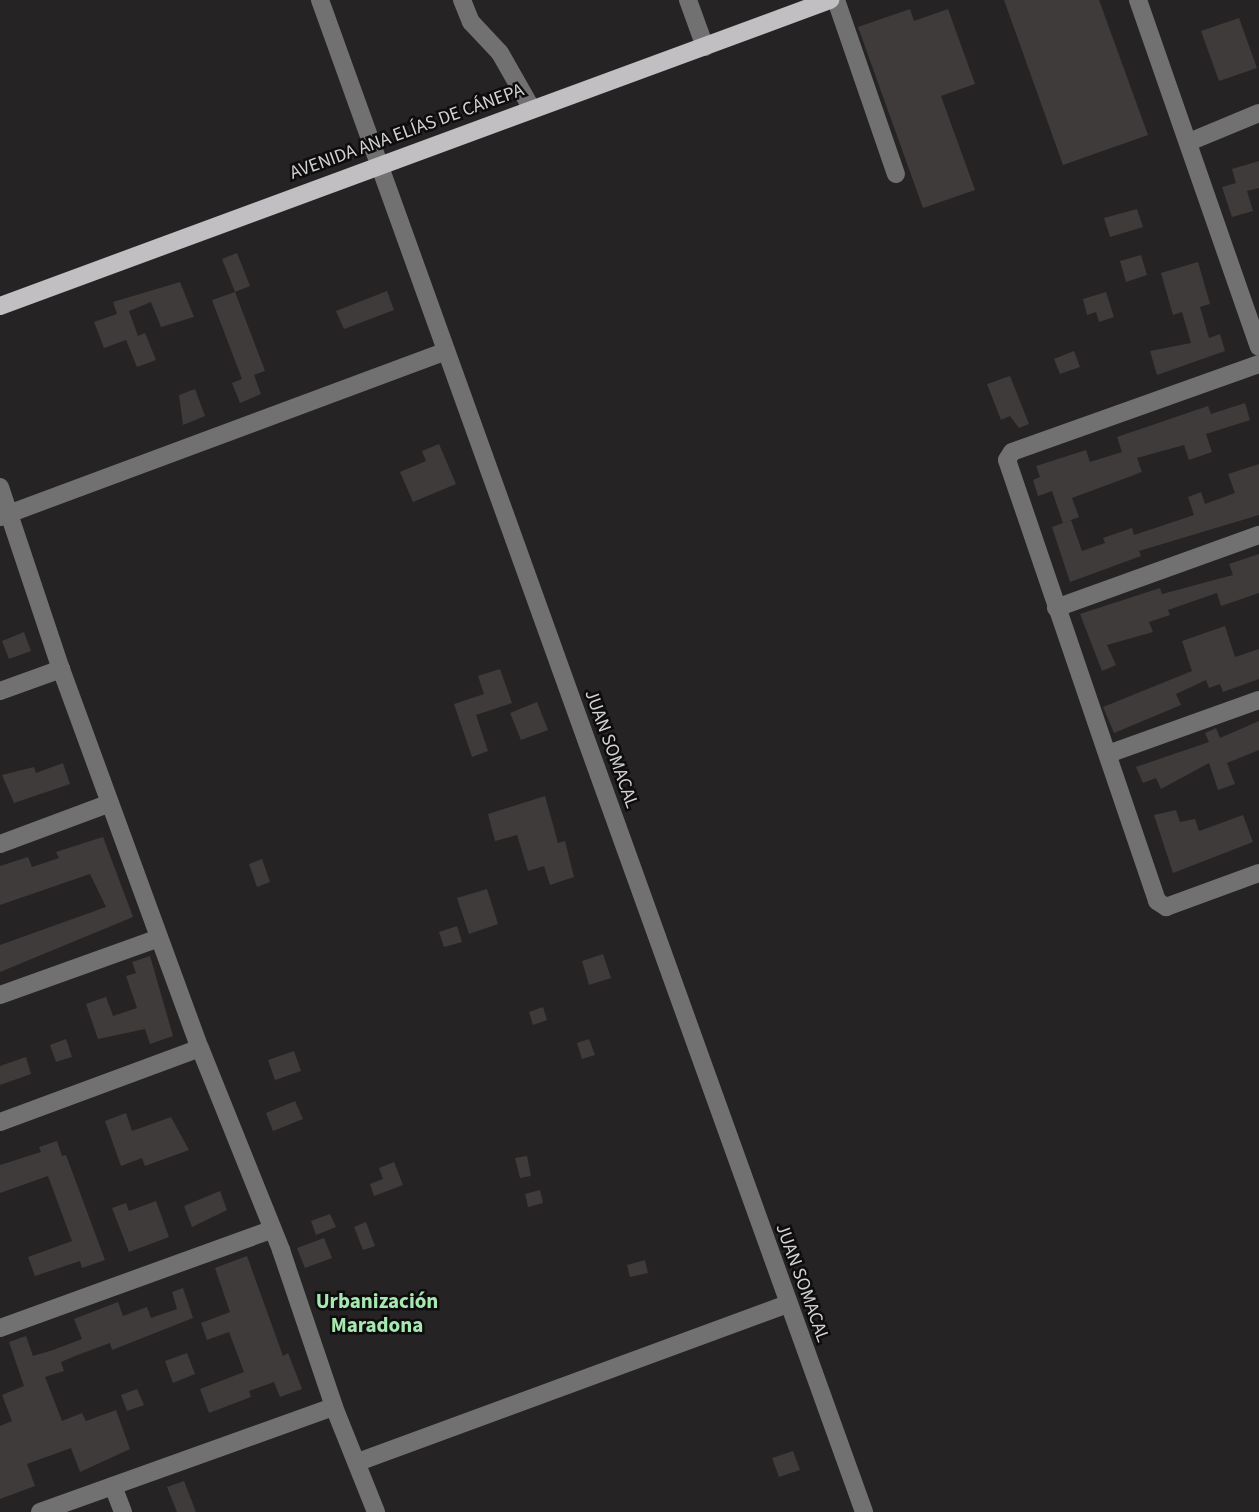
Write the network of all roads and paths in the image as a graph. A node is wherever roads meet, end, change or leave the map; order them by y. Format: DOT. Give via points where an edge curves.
graph roads {
  1 [pos="320,0"];
  2 [pos="462,0"];
  3 [pos="688,0"];
  4 [pos="829,0"];
  5 [pos="1138,0"];
  6 [pos="705,47"];
  7 [pos="532,109"];
  8 [pos="1259,113"];
  9 [pos="1189,142"];
  10 [pos="376,165"];
  11 [pos="896,174"];
  12 [pos="0,306"];
  13 [pos="1259,347"];
  14 [pos="446,351"];
  15 [pos="1259,364"];
  16 [pos="0,487"];
  17 [pos="5,516"];
  18 [pos="1259,535"];
  19 [pos="1056,608"];
  20 [pos="61,669"];
  21 [pos="0,691"];
  22 [pos="1259,700"];
  23 [pos="1108,754"];
  24 [pos="110,803"];
  25 [pos="0,844"];
  26 [pos="1259,873"];
  27 [pos="159,938"];
  28 [pos="0,995"];
  29 [pos="200,1048"];
  30 [pos="0,1122"];
  31 [pos="271,1230"];
  32 [pos="788,1304"];
  33 [pos="0,1328"];
  34 [pos="334,1407"];
  35 [pos="358,1462"];
  36 [pos="113,1486"];
  37 [pos="40,1512"];
  38 [pos="122,1512"];
  39 [pos="376,1512"];
  40 [pos="864,1512"];
  1 -- 10 [label="street, JUAN SOMACAL"];
  2 -- 7 [label="street" via="471,22 512,71"];
  3 -- 6 [label="street"];
  4 -- 6 [label="main road, AVENIDA ANA ELÍAS DE CÁNEPA"];
  4 -- 11 [label="street"];
  5 -- 9 [label="street"];
  6 -- 7 [label="main road, AVENIDA ANA ELÍAS DE CÁNEPA"];
  7 -- 10 [label="main road, AVENIDA ANA ELÍAS DE CÁNEPA"];
  8 -- 9 [label="street"];
  9 -- 13 [label="street"];
  10 -- 12 [label="main road, AVENIDA ANA ELÍAS DE CÁNEPA"];
  10 -- 14 [label="street, JUAN SOMACAL"];
  14 -- 17 [label="street"];
  14 -- 32 [label="street, JUAN SOMACAL"];
  15 -- 19 [label="street" via="1012,452 1007,469"];
  16 -- 17 [label="street"];
  17 -- 20 [label="street"];
  18 -- 19 [label="street"];
  19 -- 23 [label="street"];
  20 -- 21 [label="street"];
  20 -- 24 [label="street"];
  22 -- 23 [label="street"];
  23 -- 26 [label="street" via="1161,905"];
  24 -- 25 [label="street"];
  24 -- 27 [label="street"];
  27 -- 28 [label="street"];
  27 -- 29 [label="street"];
  29 -- 30 [label="street"];
  29 -- 31 [label="street"];
  31 -- 33 [label="street"];
  31 -- 34 [label="street"];
  32 -- 35 [label="street"];
  32 -- 40 [label="street, JUAN SOMACAL"];
  34 -- 35 [label="street"];
  34 -- 36 [label="street"];
  35 -- 39 [label="street"];
  36 -- 37 [label="street"];
  36 -- 38 [label="street"];
}
